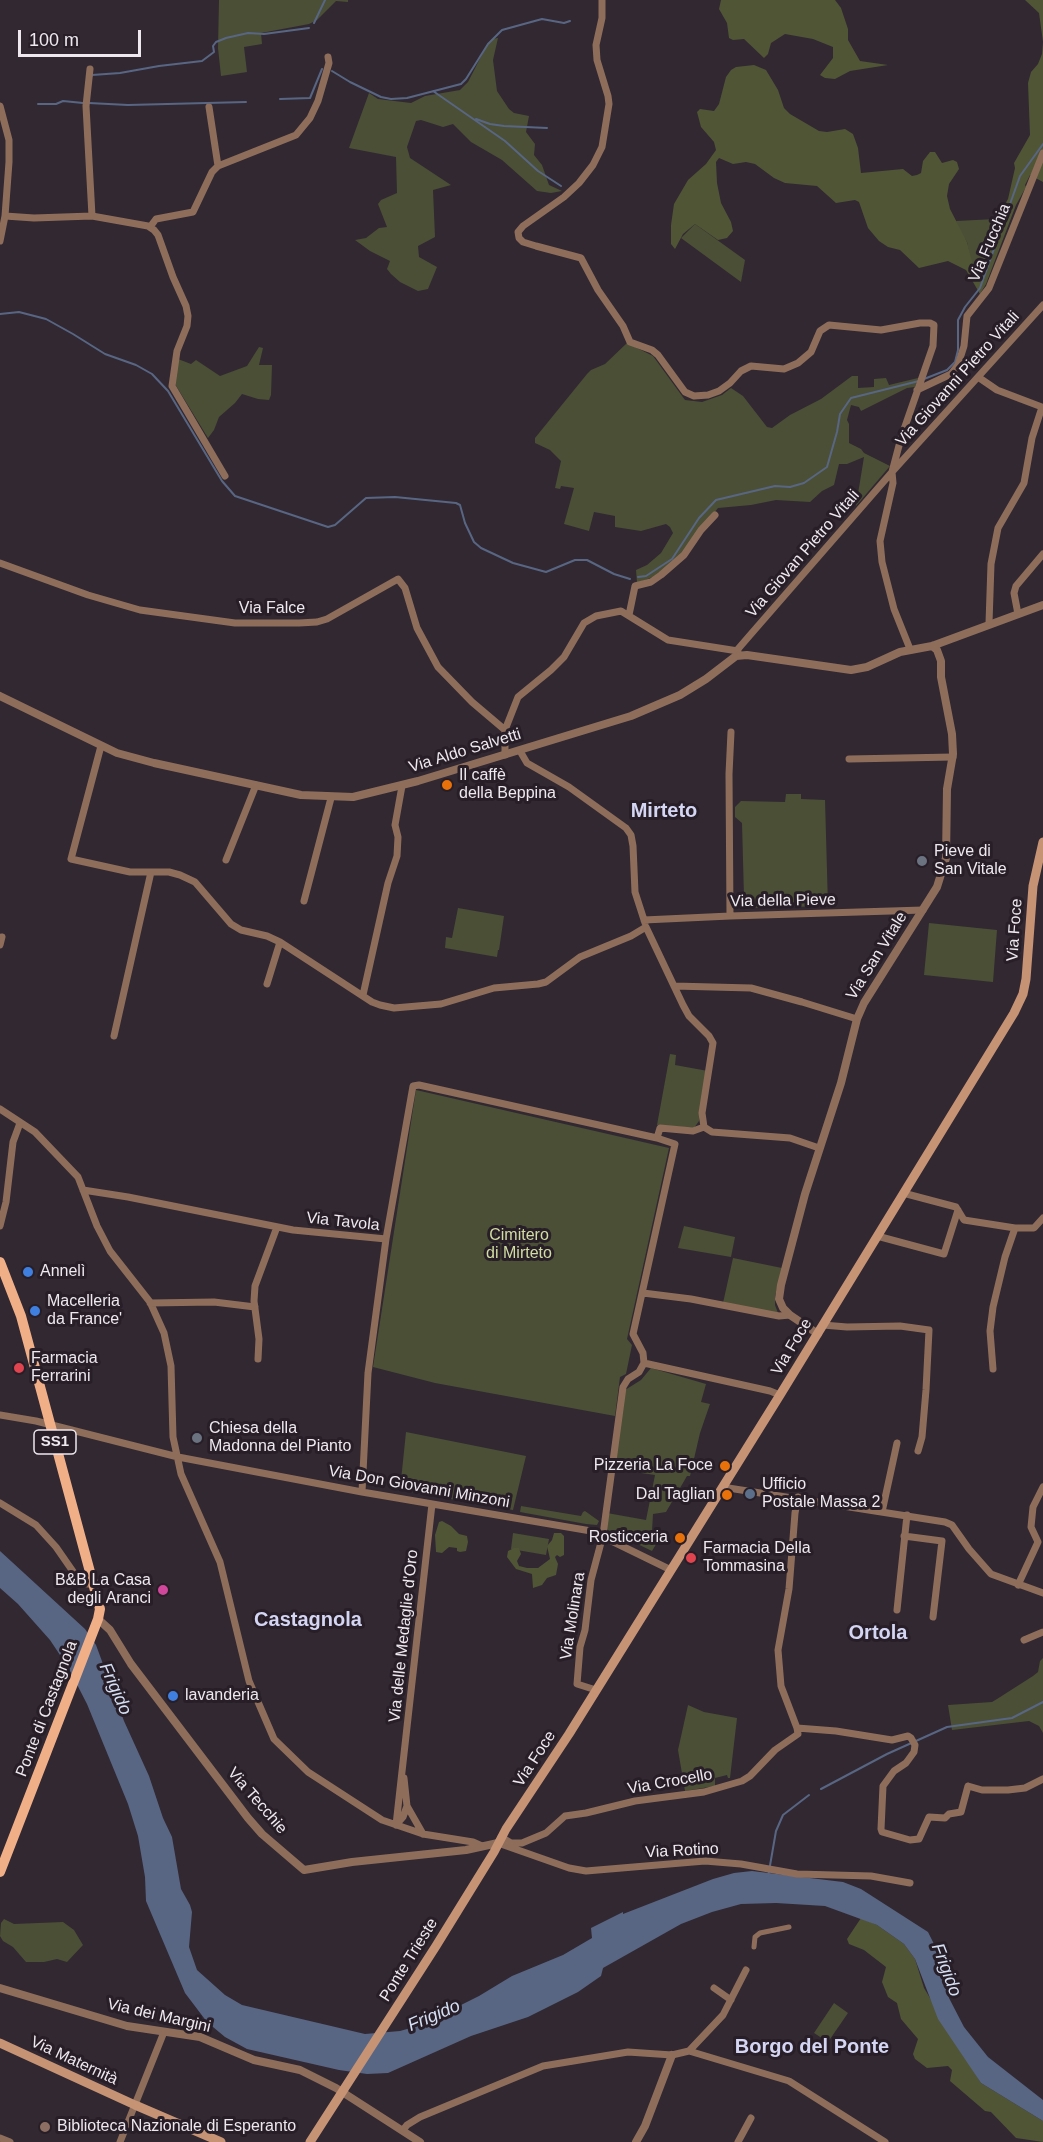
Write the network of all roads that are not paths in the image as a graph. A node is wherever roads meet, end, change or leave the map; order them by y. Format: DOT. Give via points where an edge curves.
graph roads {
  1 [pos="602,0"];
  2 [pos="328,57"];
  3 [pos="90,69"];
  4 [pos="0,106"];
  5 [pos="209,106"];
  6 [pos="1043,153"];
  7 [pos="218,166"];
  8 [pos="5,216"];
  9 [pos="92,216"];
  10 [pos="150,227"];
  11 [pos="0,241"];
  12 [pos="1043,305"];
  13 [pos="978,377"];
  14 [pos="918,389"];
  15 [pos="892,472"];
  16 [pos="225,476"];
  17 [pos="715,515"];
  18 [pos="1043,554"];
  19 [pos="0,563"];
  20 [pos="1043,605"];
  21 [pos="1018,614"];
  22 [pos="629,615"];
  23 [pos="988,623"];
  24 [pos="932,645"];
  25 [pos="910,649"];
  26 [pos="737,654"];
  27 [pos="0,696"];
  28 [pos="505,730"];
  29 [pos="731,732"];
  30 [pos="101,746"];
  31 [pos="520,751"];
  32 [pos="505,755"];
  33 [pos="953,757"];
  34 [pos="849,759"];
  35 [pos="256,785"];
  36 [pos="402,786"];
  37 [pos="331,798"];
  38 [pos="1043,842"];
  39 [pos="226,860"];
  40 [pos="152,872"];
  41 [pos="304,901"];
  42 [pos="923,910"];
  43 [pos="730,916"];
  44 [pos="645,924"];
  45 [pos="280,942"];
  46 [pos="267,984"];
  47 [pos="674,986"];
  48 [pos="363,994"];
  49 [pos="856,1019"];
  50 [pos="114,1036"];
  51 [pos="0,1109"];
  52 [pos="20,1123"];
  53 [pos="704,1127"];
  54 [pos="657,1138"];
  55 [pos="819,1148"];
  56 [pos="83,1190"];
  57 [pos="903,1193"];
  58 [pos="958,1210"];
  59 [pos="1043,1218"];
  60 [pos="0,1226"];
  61 [pos="277,1227"];
  62 [pos="1015,1228"];
  63 [pos="877,1236"];
  64 [pos="386,1239"];
  65 [pos="0,1262"];
  66 [pos="643,1293"];
  67 [pos="150,1303"];
  68 [pos="255,1307"];
  69 [pos="790,1315"];
  70 [pos="820,1329"];
  71 [pos="258,1359"];
  72 [pos="644,1363"];
  73 [pos="993,1369"];
  74 [pos="780,1395"];
  75 [pos="0,1415"];
  76 [pos="51,1427"];
  77 [pos="897,1443"];
  78 [pos="918,1452"];
  79 [pos="178,1457"];
  80 [pos="722,1487"];
  81 [pos="1043,1487"];
  82 [pos="362,1492"];
  83 [pos="798,1497"];
  84 [pos="0,1503"];
  85 [pos="432,1504"];
  86 [pos="882,1512"];
  87 [pos="907,1515"];
  88 [pos="603,1535"];
  89 [pos="904,1536"];
  90 [pos="671,1569"];
  91 [pos="95,1585"];
  92 [pos="1018,1585"];
  93 [pos="1043,1593"];
  94 [pos="897,1610"];
  95 [pos="933,1617"];
  96 [pos="97,1621"];
  97 [pos="1043,1632"];
  98 [pos="1024,1640"];
  99 [pos="596,1690"];
  100 [pos="797,1728"];
  101 [pos="403,1771"];
  102 [pos="1043,1779"];
  103 [pos="407,1806"];
  104 [pos="396,1825"];
  105 [pos="423,1834"];
  106 [pos="498,1844"];
  107 [pos="482,1846"];
  108 [pos="0,1872"];
  109 [pos="910,1883"];
  110 [pos="789,1927"];
  111 [pos="753,1957"];
  112 [pos="746,1970"];
  113 [pos="0,1988"];
  114 [pos="714,1988"];
  115 [pos="731,2000"];
  116 [pos="164,2032"];
  117 [pos="0,2043"];
  118 [pos="689,2051"];
  119 [pos="672,2055"];
  120 [pos="342,2093"];
  121 [pos="135,2105"];
  122 [pos="751,2118"];
  123 [pos="403,2130"];
  124 [pos="0,2138"];
  125 [pos="10,2142"];
  126 [pos="120,2142"];
  127 [pos="221,2142"];
  128 [pos="310,2142"];
  129 [pos="420,2142"];
  130 [pos="636,2142"];
  131 [pos="738,2142"];
  132 [pos="885,2142"];
  1 -- 14 [label="street" via="597,60 609,104 602,147 579,183 523,226 519,238 581,258 630,342 658,355 684,392 694,396 719,391 751,366 793,366 808,356 820,331 829,325 881,330 930,323 934,326 933,346"];
  2 -- 7 [label="street" via="318,100 296,135"];
  3 -- 9 [label="street" via="86,106"];
  4 -- 8 [label="street" via="9,140"];
  5 -- 7 [label="street"];
  6 -- 14 [label="street, Via Fucchia" via="989,288 967,316 958,365 951,374"];
  7 -- 10 [label="street" via="193,212 156,219"];
  8 -- 9 [label="street"];
  8 -- 11 [label="street"];
  9 -- 10 [label="street"];
  10 -- 16 [label="street" via="158,235 188,316 172,386"];
  12 -- 13 [label="street, Via Giovanni Pietro Vitali"];
  13 -- 15 [label="street, Via Giovanni Pietro Vitali"];
  13 -- 23 [label="street" via="997,390 1042,407 1024,483 998,528 991,564"];
  14 -- 15 [label="street"];
  15 -- 25 [label="street" via="880,550 894,609"];
  15 -- 26 [label="street, Via Giovan Pietro Vitali"];
  17 -- 22 [label="street" via="684,555 656,579 635,586"];
  18 -- 21 [label="street" via="1016,586"];
  19 -- 28 [label="street, Via Falce" via="140,610 235,623 317,622 398,579 438,667"];
  20 -- 21 [label="street"];
  21 -- 23 [label="street"];
  22 -- 26 [label="street" via="668,640"];
  22 -- 28 [label="street" via="621,611 584,623 564,657 518,697"];
  23 -- 24 [label="street"];
  24 -- 25 [label="street"];
  24 -- 33 [label="street, Via San Vitale" via="941,661"];
  25 -- 26 [label="street" via="851,670"];
  26 -- 31 [label="street, Via Aldo Salvetti" via="706,679 653,707"];
  27 -- 30 [label="street, Via Aldo Salvetti"];
  28 -- 32 [label="street"];
  29 -- 43 [label="street"];
  30 -- 35 [label="street, Via Aldo Salvetti" via="147,762"];
  30 -- 40 [label="street" via="71,859 130,872"];
  31 -- 32 [label="street, Via Aldo Salvetti"];
  31 -- 44 [label="street" via="527,762 626,828 633,846 635,892"];
  32 -- 36 [label="street, Via Aldo Salvetti"];
  33 -- 34 [label="street"];
  33 -- 42 [label="street, Via San Vitale" via="947,789 946,858 938,887"];
  35 -- 37 [label="street, Via Aldo Salvetti"];
  35 -- 39 [label="street"];
  36 -- 37 [label="street, Via Aldo Salvetti"];
  36 -- 48 [label="street" via="395,825 396,856"];
  37 -- 41 [label="street"];
  38 -- 57 [label="main road, Via Foce" via="1033,886 1023,994"];
  40 -- 45 [label="street" via="169,872 195,882 231,924"];
  40 -- 50 [label="street"];
  42 -- 43 [label="street, Via della Pieve"];
  42 -- 49 [label="street, Via San Vitale"];
  43 -- 44 [label="street, Via della Pieve"];
  44 -- 47 [label="street"];
  44 -- 48 [label="street" via="631,936 586,954 538,984 494,988 441,1004 394,1008 372,1002"];
  45 -- 46 [label="street"];
  45 -- 48 [label="street"];
  47 -- 49 [label="street" via="751,988"];
  47 -- 53 [label="street" via="689,1016 712,1043 702,1113"];
  49 -- 55 [label="street, Via San Vitale" via="841,1083"];
  51 -- 52 [label="street"];
  52 -- 56 [label="street" via="35,1132 78,1177"];
  52 -- 60 [label="street" via="13,1142"];
  53 -- 54 [label="street" via="693,1131 660,1128"];
  53 -- 55 [label="street" via="790,1138"];
  54 -- 64 [label="street" via="413,1086"];
  54 -- 66 [label="street" via="670,1141 675,1148"];
  55 -- 69 [label="street, Via San Vitale" via="781,1285 780,1299"];
  56 -- 61 [label="street, Via Tavola"];
  56 -- 67 [label="street" via="110,1251"];
  57 -- 58 [label="street"];
  57 -- 63 [label="main road, Via Foce"];
  58 -- 62 [label="street" via="964,1220"];
  58 -- 63 [label="street" via="944,1254"];
  59 -- 62 [label="street" via="1034,1228"];
  61 -- 64 [label="street, Via Tavola"];
  61 -- 68 [label="street" via="255,1286"];
  62 -- 73 [label="street" via="993,1307"];
  63 -- 70 [label="main road, Via Foce"];
  64 -- 82 [label="street, Via Tavola" via="368,1373"];
  65 -- 76 [label="main road, SS1" via="21,1316"];
  66 -- 69 [label="street"];
  66 -- 72 [label="street" via="633,1334"];
  67 -- 68 [label="street" via="214,1302"];
  67 -- 79 [label="street" via="168,1347 171,1423"];
  68 -- 71 [label="street"];
  69 -- 70 [label="street"];
  70 -- 74 [label="main road, Via Foce"];
  70 -- 78 [label="street" via="929,1329"];
  72 -- 74 [label="street"];
  72 -- 88 [label="street, Via Molinara" via="623,1387"];
  74 -- 80 [label="main road, Via Foce"];
  75 -- 76 [label="street, Via Don Giovanni Minzoni"];
  76 -- 79 [label="street, Via Don Giovanni Minzoni"];
  76 -- 91 [label="main road, SS1"];
  77 -- 86 [label="street"];
  79 -- 82 [label="street, Via Don Giovanni Minzoni"];
  79 -- 104 [label="street" via="189,1495 220,1562 249,1681 274,1739 308,1772"];
  80 -- 83 [label="street"];
  80 -- 90 [label="main road, Via Foce"];
  81 -- 92 [label="street" via="1033,1507 1031,1527 1038,1542"];
  82 -- 85 [label="street, Via Don Giovanni Minzoni"];
  83 -- 86 [label="street"];
  83 -- 100 [label="street" via="789,1589 778,1650 781,1686"];
  84 -- 91 [label="street" via="36,1525 81,1583"];
  85 -- 88 [label="street, Via Don Giovanni Minzoni"];
  85 -- 101 [label="street, Via delle Medaglie d'Oro"];
  86 -- 87 [label="street"];
  87 -- 89 [label="street"];
  87 -- 92 [label="street" via="952,1525 991,1574"];
  88 -- 90 [label="street, Via Don Giovanni Minzoni"];
  88 -- 99 [label="street, Via Molinara" via="591,1580 577,1681 580,1686"];
  89 -- 94 [label="street"];
  89 -- 95 [label="street" via="942,1540"];
  90 -- 99 [label="main road, Via Foce"];
  91 -- 96 [label="main road, SS1" via="99,1601"];
  92 -- 93 [label="street"];
  96 -- 107 [label="street, Via Tecchie" via="110,1630 131,1664 248,1818 304,1870"];
  96 -- 108 [label="main road, Ponte di Castagnola"];
  97 -- 98 [label="street"];
  99 -- 106 [label="main road, Via Foce"];
  100 -- 102 [label="street" via="892,1740 908,1736 914,1752 883,1786 882,1832 910,1840 919,1839 928,1817 945,1818 961,1812 968,1786 1008,1790 1025,1788"];
  100 -- 106 [label="street, Via Crocello" via="798,1734 742,1781 704,1792 565,1816 546,1833 522,1843"];
  101 -- 103 [label="street, Via delle Medaglie d'Oro"];
  101 -- 104 [label="street, Via delle Medaglie d'Oro"];
  103 -- 104 [label="street"];
  103 -- 105 [label="street, Via delle Medaglie d'Oro"];
  104 -- 105 [label="street"];
  105 -- 107 [label="street"];
  106 -- 107 [label="street, Via Tecchie"];
  106 -- 109 [label="street, Via Rotino" via="586,1871 705,1861 797,1874 871,1876"];
  106 -- 120 [label="main road, Ponte Trieste"];
  110 -- 111 [label="street" via="755,1937"];
  112 -- 115 [label="street"];
  113 -- 116 [label="street, Via dei Margini" via="127,2026"];
  114 -- 115 [label="street"];
  115 -- 118 [label="street" via="723,2015"];
  116 -- 120 [label="street, Via dei Margini" via="200,2037 254,2060 300,2070"];
  116 -- 121 [label="street"];
  117 -- 121 [label="main road, Via Maternità"];
  118 -- 119 [label="street"];
  118 -- 132 [label="street" via="789,2081"];
  119 -- 123 [label="street" via="628,2052 543,2066 420,2117"];
  119 -- 130 [label="street"];
  120 -- 123 [label="street, Via dei Margini"];
  120 -- 128 [label="main road, Ponte Trieste"];
  121 -- 126 [label="street"];
  121 -- 127 [label="main road, Via Maternità"];
  122 -- 131 [label="street"];
  123 -- 129 [label="street, Via dei Margini"];
  124 -- 125 [label="street"];
}
